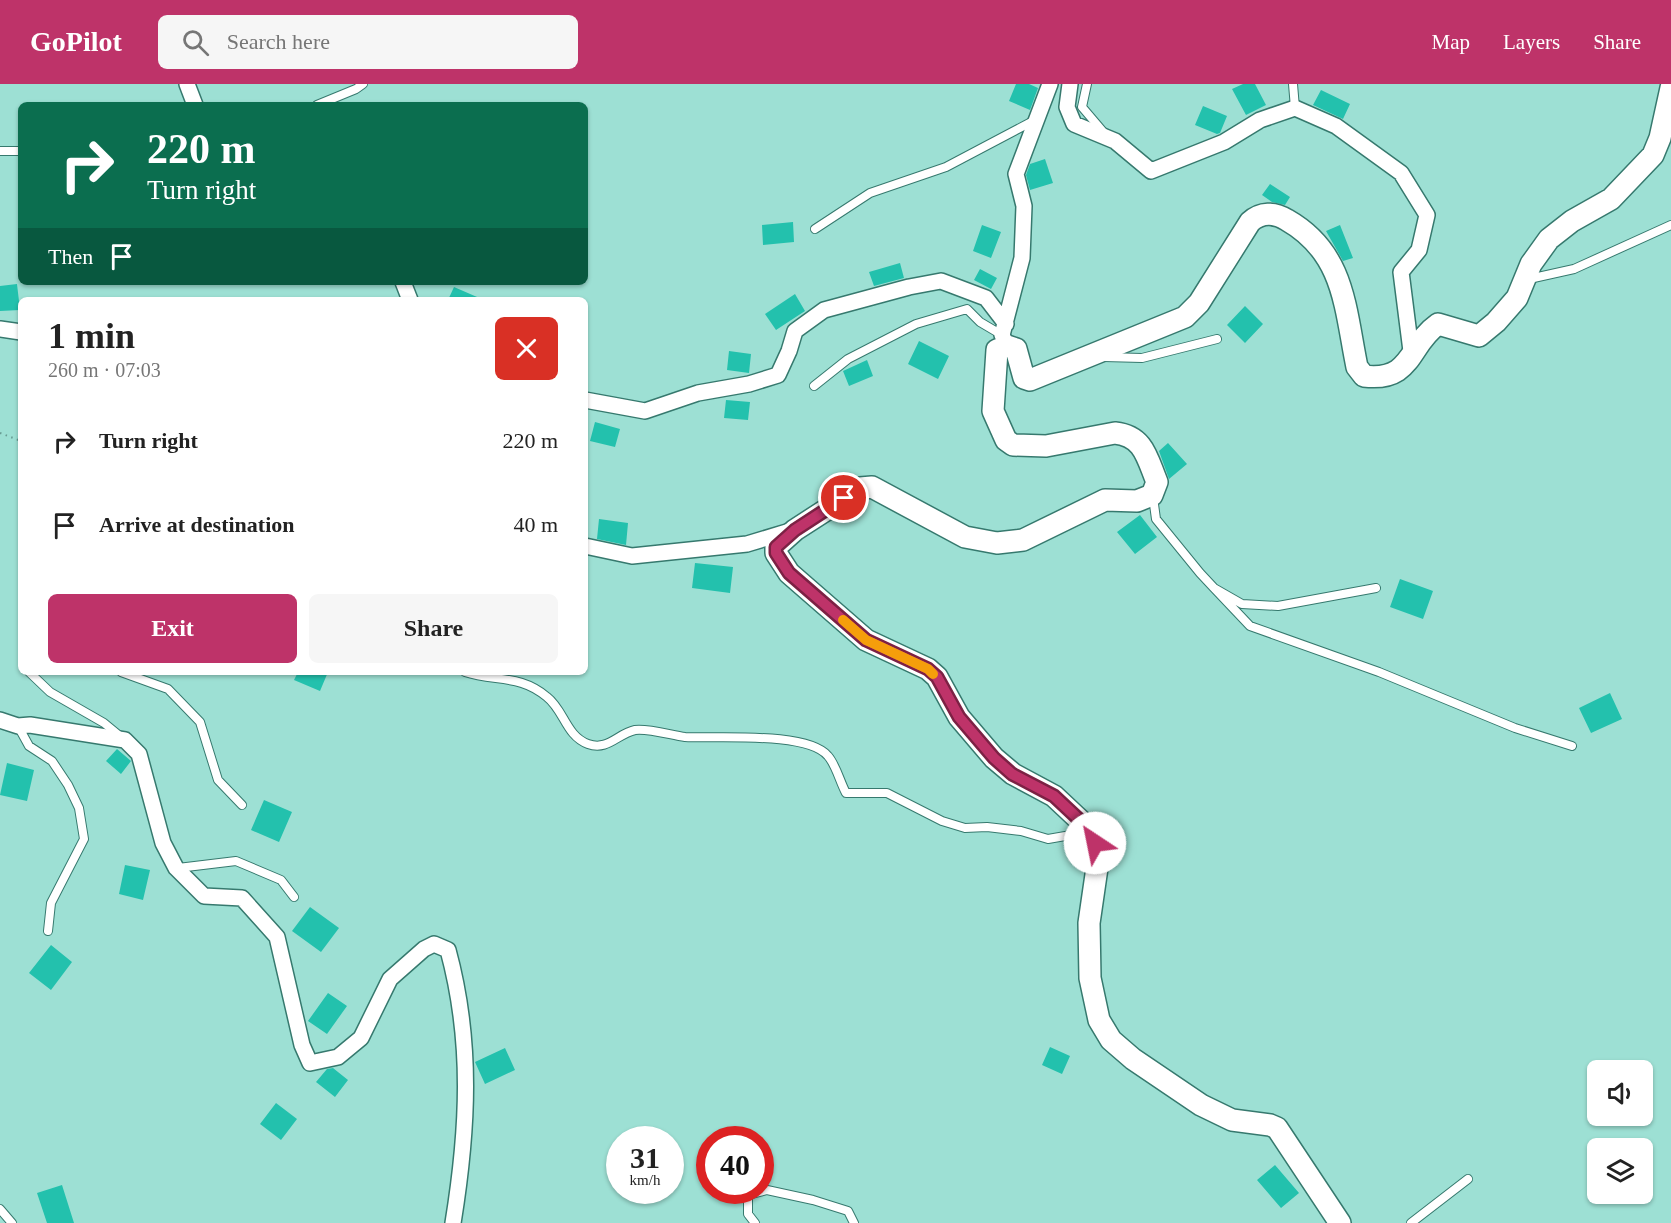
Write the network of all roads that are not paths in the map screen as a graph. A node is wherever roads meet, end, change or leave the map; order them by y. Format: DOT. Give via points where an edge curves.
graph roads {
  1 [pos="187,84"];
  2 [pos="363,84"];
  3 [pos="1050,84"];
  4 [pos="1070,84"];
  5 [pos="1087,84"];
  6 [pos="1293,84"];
  7 [pos="1671,88"];
  8 [pos="194,102"];
  9 [pos="324,102"];
  10 [pos="1295,108"];
  11 [pos="1037,119"];
  12 [pos="1108,136"];
  13 [pos="0,151"];
  14 [pos="18,151"];
  15 [pos="1671,225"];
  16 [pos="815,229"];
  17 [pos="1525,280"];
  18 [pos="0,329"];
  19 [pos="18,332"];
  20 [pos="1005,335"];
  21 [pos="1217,339"];
  22 [pos="1088,357"];
  23 [pos="1412,359"];
  24 [pos="814,386"];
  25 [pos="588,401"];
  26 [pos="1152,495"];
  27 [pos="795,530"];
  28 [pos="588,547"];
  29 [pos="1214,588"];
  30 [pos="1376,588"];
  31 [pos="32,675"];
  32 [pos="129,675"];
  33 [pos="474,675"];
  34 [pos="0,720"];
  35 [pos="18,726"];
  36 [pos="125,740"];
  37 [pos="1572,746"];
  38 [pos="242,805"];
  39 [pos="1086,826"];
  40 [pos="176,868"];
  41 [pos="294,897"];
  42 [pos="48,931"];
  43 [pos="1468,1179"];
  44 [pos="0,1209"];
  45 [pos="12,1223"];
  46 [pos="453,1223"];
  47 [pos="755,1223"];
  48 [pos="854,1223"];
  49 [pos="1340,1223"];
  50 [pos="1411,1223"];
  1 -- 8 [label="street"];
  2 -- 9 [label="lane"];
  3 -- 11 [label="street"];
  4 -- 12 [label="street" via="1067,107 1074,124"];
  5 -- 12 [label="lane" via="1082,107"];
  6 -- 10 [label="lane"];
  7 -- 17 [label="street" via="1653,155 1611,199 1549,239"];
  10 -- 12 [label="street" via="1260,120 1224,142 1151,171"];
  10 -- 23 [label="street" via="1336,126 1401,173 1427,215 1419,250 1401,272"];
  11 -- 16 [label="lane" via="946,167 870,193"];
  11 -- 20 [label="street" via="1016,174 1024,206 1022,258"];
  13 -- 14 [label="lane"];
  15 -- 17 [label="lane" via="1574,269"];
  17 -- 23 [label="street" via="1517,298 1479,336 1438,324 1425,334"];
  18 -- 19 [label="street"];
  20 -- 22 [label="street" via="1016,350 1024,378 1030,380"];
  20 -- 24 [label="lane" via="980,322 968,309 946,314 916,324 848,358"];
  20 -- 25 [label="street" via="986,298 941,281 824,310 795,331 778,375 698,393 645,411"];
  20 -- 26 [label="street" via="997,350 993,411 1006,440 1013,445 1046,446 1115,432 1123,434 1136,439 1145,454 1157,482"];
  21 -- 22 [label="lane" via="1142,358"];
  22 -- 23 [label="street" via="1185,317 1199,303 1250,222 1264,214 1280,216 1299,227 1328,256 1338,279 1357,368 1364,376 1380,378"];
  26 -- 27 [label="street" via="1137,501 1105,500 1023,540 997,543 965,537 872,487 860,488"];
  26 -- 29 [label="lane" via="1156,519"];
  27 -- 28 [label="street" via="747,544 632,556"];
  27 -- 39 [label="street" via="776,547 789,573 866,640 928,669 937,677 959,717 994,758 1012,774 1054,796"];
  29 -- 30 [label="lane" via="1242,604 1278,606"];
  29 -- 37 [label="lane" via="1250,626 1379,672 1515,728"];
  31 -- 36 [label="lane" via="50,692"];
  32 -- 38 [label="lane" via="168,689 200,722 218,780"];
  33 -- 39 [label="lane" via="521,681 548,698 576,738 590,745 604,746 635,730 686,737 786,740 828,755 846,793 887,793 942,821 965,828 1010,830 1048,839 1071,835"];
  34 -- 35 [label="street"];
  35 -- 36 [label="street"];
  35 -- 42 [label="lane" via="29,746 52,761 68,784 79,808 84,839 51,903"];
  36 -- 40 [label="street" via="139,754 163,843"];
  39 -- 49 [label="street" via="1098,861 1089,923 1090,978 1105,1030 1133,1059 1202,1106 1232,1120 1277,1128"];
  40 -- 41 [label="lane" via="236,861 281,880"];
  40 -- 46 [label="street" via="204,896 242,898 277,937 302,1045 310,1063 338,1057 361,1038 390,979 424,949 434,944 448,950 459,989 467,1078 461,1176"];
  43 -- 50 [label="lane"];
  44 -- 45 [label="lane"];
  47 -- 48 [label="lane" via="748,1214 748,1196 767,1190 848,1211"];
}
